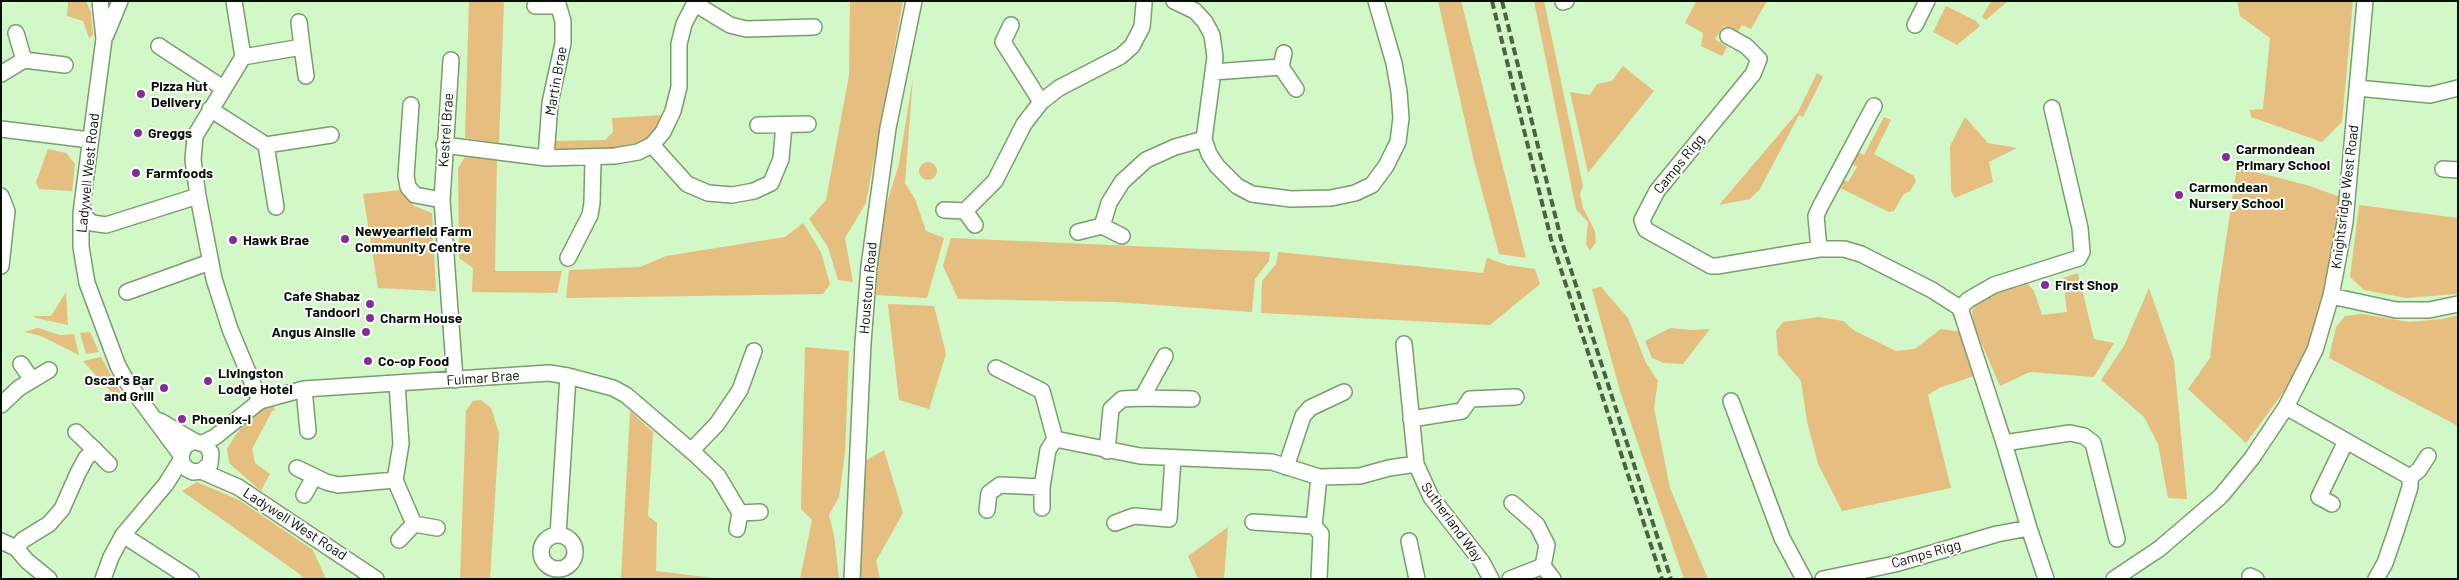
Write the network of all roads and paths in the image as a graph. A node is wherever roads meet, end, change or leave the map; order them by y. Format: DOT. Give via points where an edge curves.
graph roads {
  1 [pos="100,1"];
  2 [pos="120,1"];
  3 [pos="234,1"];
  4 [pos="914,1"];
  5 [pos="1174,1"];
  6 [pos="1376,1"];
  7 [pos="1927,1"];
  8 [pos="2365,1"];
  9 [pos="695,2"];
  10 [pos="1146,2"];
  11 [pos="557,4"];
  12 [pos="535,6"];
  13 [pos="299,22"];
  14 [pos="1011,25"];
  15 [pos="1915,25"];
  16 [pos="814,27"];
  17 [pos="16,33"];
  18 [pos="1728,36"];
  19 [pos="104,39"];
  20 [pos="159,46"];
  21 [pos="302,47"];
  22 [pos="243,57"];
  23 [pos="24,60"];
  24 [pos="451,60"];
  25 [pos="65,65"];
  26 [pos="1213,72"];
  27 [pos="1,74"];
  28 [pos="306,76"];
  29 [pos="223,88"];
  30 [pos="2357,88"];
  31 [pos="2458,88"];
  32 [pos="1296,89"];
  33 [pos="1040,102"];
  34 [pos="411,106"];
  35 [pos="1874,106"];
  36 [pos="2052,108"];
  37 [pos="210,109"];
  38 [pos="808,124"];
  39 [pos="758,125"];
  40 [pos="784,125"];
  41 [pos="1,129"];
  42 [pos="331,136"];
  43 [pos="1204,139"];
  44 [pos="90,140"];
  45 [pos="266,145"];
  46 [pos="444,145"];
  47 [pos="652,145"];
  48 [pos="546,158"];
  49 [pos="593,158"];
  50 [pos="1,196"];
  51 [pos="198,196"];
  52 [pos="442,200"];
  53 [pos="276,206"];
  54 [pos="944,210"];
  55 [pos="965,211"];
  56 [pos="81,212"];
  57 [pos="975,225"];
  58 [pos="1102,226"];
  59 [pos="1078,232"];
  60 [pos="1122,236"];
  61 [pos="1819,249"];
  62 [pos="568,258"];
  63 [pos="1,261"];
  64 [pos="210,262"];
  65 [pos="1,266"];
  66 [pos="128,292"];
  67 [pos="2331,296"];
  68 [pos="2458,304"];
  69 [pos="1960,308"];
  70 [pos="1404,344"];
  71 [pos="754,351"];
  72 [pos="1165,356"];
  73 [pos="21,364"];
  74 [pos="996,368"];
  75 [pos="49,370"];
  76 [pos="568,376"];
  77 [pos="32,380"];
  78 [pos="455,380"];
  79 [pos="397,383"];
  80 [pos="304,389"];
  81 [pos="1344,392"];
  82 [pos="1516,397"];
  83 [pos="1142,398"];
  84 [pos="1192,399"];
  85 [pos="260,400"];
  86 [pos="1731,401"];
  87 [pos="1,405"];
  88 [pos="2286,407"];
  89 [pos="149,413"];
  90 [pos="1411,419"];
  91 [pos="308,431"];
  92 [pos="76,432"];
  93 [pos="1055,439"];
  94 [pos="2346,441"];
  95 [pos="2004,443"];
  96 [pos="205,449"];
  97 [pos="95,450"];
  98 [pos="691,451"];
  99 [pos="1107,451"];
  100 [pos="2428,456"];
  101 [pos="1173,458"];
  102 [pos="109,464"];
  103 [pos="188,464"];
  104 [pos="1416,464"];
  105 [pos="1286,467"];
  106 [pos="297,468"];
  107 [pos="314,477"];
  108 [pos="1319,477"];
  109 [pos="2410,477"];
  110 [pos="395,480"];
  111 [pos="238,487"];
  112 [pos="1042,487"];
  113 [pos="304,495"];
  114 [pos="2320,497"];
  115 [pos="1512,503"];
  116 [pos="1042,508"];
  117 [pos="987,510"];
  118 [pos="760,512"];
  119 [pos="740,513"];
  120 [pos="1115,522"];
  121 [pos="1253,522"];
  122 [pos="414,524"];
  123 [pos="1314,526"];
  124 [pos="437,528"];
  125 [pos="2028,528"];
  126 [pos="737,529"];
  127 [pos="123,535"];
  128 [pos="558,535"];
  129 [pos="2117,539"];
  130 [pos="398,540"];
  131 [pos="1,541"];
  132 [pos="1409,541"];
  133 [pos="16,548"];
  134 [pos="1543,566"];
  135 [pos="42,577"];
  136 [pos="103,579"];
  137 [pos="191,579"];
  138 [pos="376,579"];
  139 [pos="852,579"];
  140 [pos="1320,579"];
  141 [pos="1417,579"];
  142 [pos="1491,579"];
  143 [pos="1510,579"];
  144 [pos="1553,579"];
  145 [pos="1804,579"];
  146 [pos="1824,579"];
  147 [pos="2046,579"];
  148 [pos="2114,579"];
  149 [pos="2376,579"];
  1 -- 19 [label="street, Ladywell West Road"];
  2 -- 19 [label="street, Ladywell West Road"];
  3 -- 22 [label="street"];
  4 -- 139 [label="street, Houstoun Road" via="888,128 870,266 863,343"];
  5 -- 26 [label="street" via="1194,11 1205,22 1212,35"];
  6 -- 43 [label="street" via="1394,63 1401,118 1398,142 1372,185 1331,198 1278,199 1252,194 1237,186 1217,166"];
  7 -- 15 [label="street"];
  8 -- 30 [label="street, Knightsridge West Road"];
  9 -- 16 [label="street" via="730,25 746,29 794,34"];
  9 -- 47 [label="street" via="679,44 679,88 673,111 663,132"];
  10 -- 33 [label="street" via="1142,27 1132,46 1121,56"];
  11 -- 12 [label="street, Martin Brae"];
  11 -- 48 [label="street, Martin Brae" via="563,21 563,43 550,102"];
  13 -- 21 [label="street"];
  14 -- 33 [label="street" via="1003,42"];
  17 -- 23 [label="street"];
  18 -- 61 [label="street, Camps Rigg" via="1746,46 1759,59 1753,74 1657,191 1642,220 1644,226 1711,266"];
  19 -- 44 [label="street, Ladywell West Road"];
  20 -- 29 [label="street"];
  21 -- 22 [label="street"];
  21 -- 28 [label="street"];
  22 -- 29 [label="street"];
  23 -- 25 [label="street"];
  23 -- 27 [label="street"];
  24 -- 46 [label="street, Kestrel Brae"];
  26 -- 32 [label="street" via="1282,60"];
  26 -- 43 [label="street"];
  29 -- 37 [label="street"];
  30 -- 31 [label="street" via="2430,94"];
  30 -- 67 [label="street, Knightsridge West Road" via="2345,222"];
  33 -- 55 [label="street" via="1024,124 994,181"];
  34 -- 52 [label="street" via="416,137 406,176 408,188 415,195"];
  35 -- 61 [label="street" via="1816,216"];
  36 -- 69 [label="street" via="2080,228 2082,252 2079,258 1994,285"];
  37 -- 45 [label="street"];
  37 -- 51 [label="street" via="195,136 193,160"];
  38 -- 40 [label="street"];
  39 -- 40 [label="street"];
  40 -- 47 [label="street" via="781,159 771,183 754,191 732,195 708,193 687,184"];
  41 -- 44 [label="street"];
  42 -- 45 [label="street"];
  43 -- 58 [label="street" via="1146,160 1133,171 1109,203"];
  44 -- 56 [label="street, Ladywell West Road"];
  45 -- 53 [label="street"];
  46 -- 48 [label="street"];
  46 -- 52 [label="street, Kestrel Brae"];
  47 -- 49 [label="street" via="638,152"];
  48 -- 49 [label="street"];
  49 -- 62 [label="street" via="590,215"];
  50 -- 63 [label="street" via="7,211"];
  51 -- 56 [label="street" via="106,225 92,223"];
  51 -- 64 [label="street"];
  52 -- 78 [label="street, Kestrel Brae"];
  54 -- 55 [label="street"];
  55 -- 57 [label="street"];
  56 -- 89 [label="street, Ladywell West Road" via="85,273 99,320 118,366"];
  58 -- 59 [label="street"];
  58 -- 60 [label="street"];
  61 -- 69 [label="street, Camps Rigg" via="1844,249 1861,254"];
  63 -- 65 [label="street"];
  64 -- 66 [label="street"];
  64 -- 85 [label="street" via="230,329"];
  67 -- 68 [label="street" via="2396,310 2429,310"];
  67 -- 88 [label="street, Knightsridge West Road" via="2315,350"];
  69 -- 95 [label="street"];
  70 -- 90 [label="street, Sutherland Way"];
  71 -- 98 [label="street" via="740,390 717,424"];
  72 -- 83 [label="street"];
  73 -- 77 [label="street"];
  74 -- 93 [label="street" via="1042,391"];
  75 -- 77 [label="street"];
  76 -- 78 [label="street, Fulmar Brae" via="549,374"];
  76 -- 98 [label="street, Fulmar Brae" via="613,388 626,395"];
  76 -- 128 [label="street"];
  77 -- 87 [label="street"];
  78 -- 79 [label="street, Fulmar Brae"];
  79 -- 80 [label="street, Fulmar Brae"];
  79 -- 110 [label="street" via="401,444"];
  80 -- 85 [label="street, Fulmar Brae"];
  80 -- 91 [label="street"];
  81 -- 105 [label="street" via="1310,408"];
  82 -- 90 [label="street" via="1470,398 1464,416"];
  83 -- 84 [label="street"];
  83 -- 99 [label="street" via="1122,399 1111,409"];
  85 -- 96 [label="street, Fulmar Brae"];
  86 -- 145 [label="street" via="1782,538"];
  88 -- 94 [label="street"];
  88 -- 148 [label="street, Knightsridge West Road" via="2252,458 2221,496 2159,549"];
  89 -- 96 [label="street, Ladywell West Road"];
  89 -- 103 [label="street, Ladywell West Road"];
  90 -- 104 [label="street, Sutherland Way"];
  92 -- 97 [label="street"];
  93 -- 99 [label="street"];
  93 -- 112 [label="street" via="1048,450"];
  94 -- 109 [label="street"];
  94 -- 114 [label="street"];
  95 -- 125 [label="street"];
  95 -- 129 [label="street" via="2070,433 2084,436 2092,443"];
  96 -- 103 [label="street" via="210,464"];
  96 -- 103 [label="street" via="185,446"];
  96 -- 111 [label="street, Ladywell West Road"];
  97 -- 102 [label="street"];
  97 -- 133 [label="street" via="82,466 62,509 49,524"];
  98 -- 119 [label="street, Fulmar Brae" via="718,476"];
  99 -- 101 [label="street"];
  100 -- 109 [label="street"];
  101 -- 105 [label="street" via="1256,460"];
  101 -- 120 [label="street" via="1169,519 1134,516"];
  103 -- 111 [label="street, Ladywell West Road"];
  103 -- 127 [label="street" via="166,484"];
  104 -- 108 [label="street" via="1360,476"];
  104 -- 142 [label="street, Sutherland Way" via="1431,497 1482,562"];
  105 -- 108 [label="street"];
  106 -- 107 [label="street"];
  107 -- 110 [label="street" via="338,485"];
  107 -- 113 [label="street"];
  108 -- 123 [label="street"];
  109 -- 149 [label="street" via="2397,528"];
  110 -- 122 [label="street"];
  111 -- 138 [label="street, Ladywell West Road"];
  112 -- 116 [label="street"];
  112 -- 117 [label="street" via="1000,485 989,493"];
  115 -- 134 [label="street" via="1537,525 1544,538 1547,545"];
  118 -- 119 [label="street"];
  119 -- 126 [label="street"];
  121 -- 123 [label="street"];
  122 -- 124 [label="street"];
  122 -- 130 [label="street"];
  123 -- 140 [label="street" via="1321,534"];
  125 -- 146 [label="street, Camps Rigg" via="1896,564"];
  125 -- 147 [label="street"];
  127 -- 136 [label="street"];
  127 -- 137 [label="street"];
  131 -- 133 [label="street"];
  132 -- 141 [label="street"];
  133 -- 135 [label="street"];
  134 -- 143 [label="street"];
  134 -- 144 [label="street"];
}
